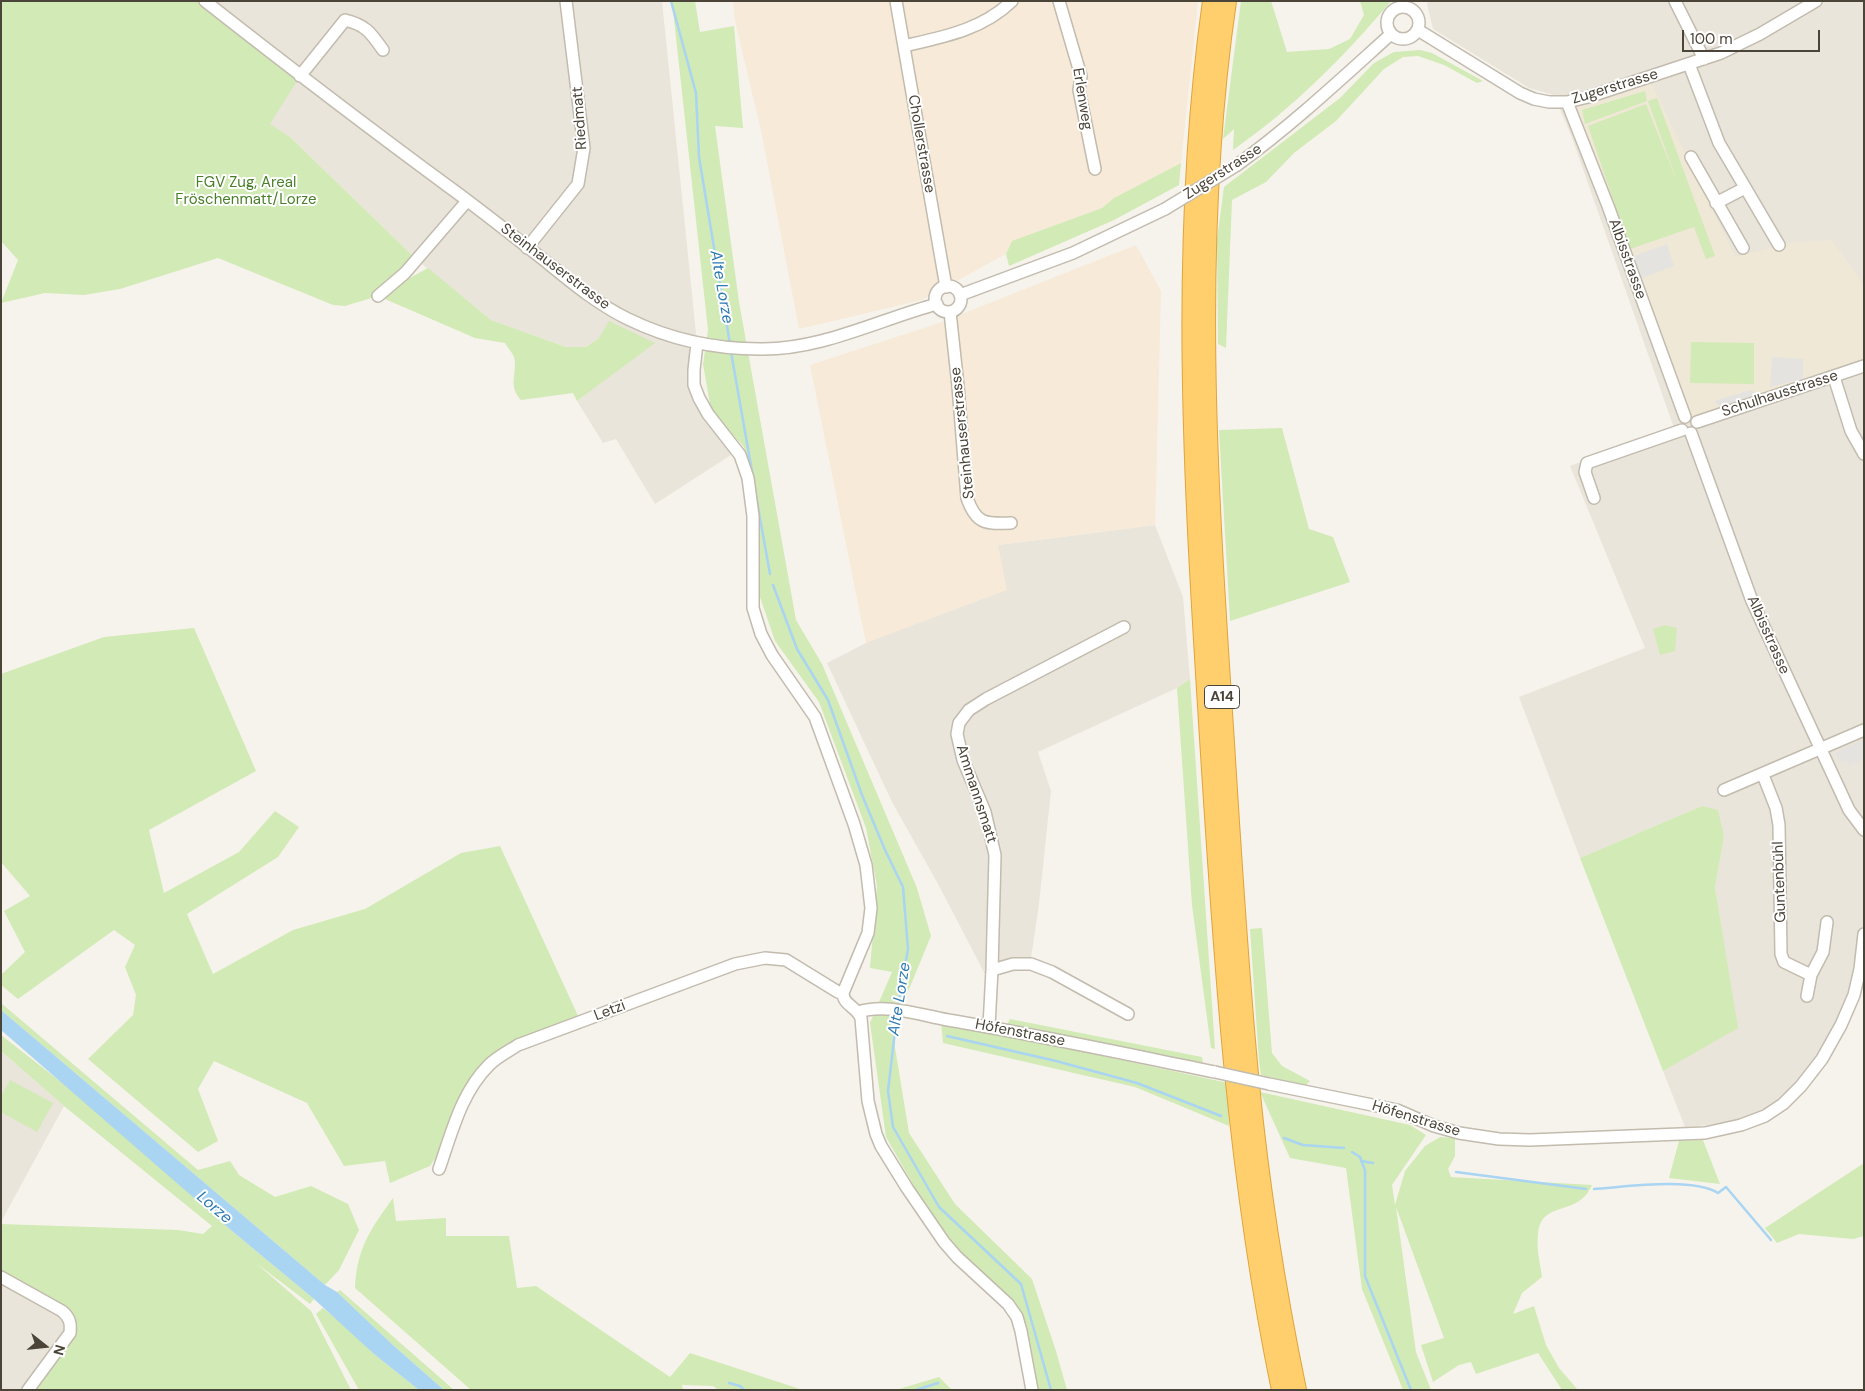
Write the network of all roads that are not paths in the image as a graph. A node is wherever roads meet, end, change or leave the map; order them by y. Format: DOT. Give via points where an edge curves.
graph roads {
  1 [pos="205,1"];
  2 [pos="566,1"];
  3 [pos="896,1"];
  4 [pos="1012,1"];
  5 [pos="1059,1"];
  6 [pos="1212,1"];
  7 [pos="1227,1"];
  8 [pos="1675,1"];
  9 [pos="1816,1"];
  10 [pos="1416,6"];
  11 [pos="1418,30"];
  12 [pos="1391,34"];
  13 [pos="904,46"];
  14 [pos="383,50"];
  15 [pos="1704,59"];
  16 [pos="1689,64"];
  17 [pos="300,76"];
  18 [pos="1567,102"];
  19 [pos="1691,157"];
  20 [pos="1095,169"];
  21 [pos="1745,188"];
  22 [pos="467,201"];
  23 [pos="1716,202"];
  24 [pos="1779,245"];
  25 [pos="527,248"];
  26 [pos="1743,248"];
  27 [pos="946,287"];
  28 [pos="960,295"];
  29 [pos="378,296"];
  30 [pos="937,304"];
  31 [pos="950,312"];
  32 [pos="703,344"];
  33 [pos="1864,366"];
  34 [pos="1834,377"];
  35 [pos="1685,417"];
  36 [pos="1697,422"];
  37 [pos="1687,432"];
  38 [pos="1864,454"];
  39 [pos="1594,498"];
  40 [pos="1011,523"];
  41 [pos="1124,627"];
  42 [pos="1864,730"];
  43 [pos="1820,749"];
  44 [pos="1763,775"];
  45 [pos="1724,790"];
  46 [pos="1864,830"];
  47 [pos="1827,922"];
  48 [pos="1864,934"];
  49 [pos="992,970"];
  50 [pos="1811,975"];
  51 [pos="842,993"];
  52 [pos="1807,996"];
  53 [pos="858,1012"];
  54 [pos="1128,1014"];
  55 [pos="989,1026"];
  56 [pos="439,1168"];
  57 [pos="1,1277"];
  58 [pos="28,1390"];
  59 [pos="1032,1390"];
  60 [pos="1281,1390"];
  61 [pos="1297,1390"];
  1 -- 17 [label="street, Steinhauserstrasse"];
  2 -- 25 [label="street, Riedmatt" via="583,157 578,184"];
  3 -- 13 [label="street, Chollerstrasse"];
  4 -- 13 [label="street" via="978,26"];
  5 -- 20 [label="street, Erlenweg" via="1081,76 1079,90"];
  6 -- 60 [label="highway, A14" via="1200,104 1192,225 1190,332 1194,492 1227,1009 1251,1217"];
  7 -- 61 [label="highway, A14" via="1214,109 1207,215 1206,369 1212,542 1250,1087 1272,1258"];
  8 -- 15 [label="street"];
  9 -- 15 [label="street, Zugerstrasse" via="1760,34"];
  10 -- 11 [label="street"];
  10 -- 12 [label="street" via="1393,10 1387,19"];
  11 -- 12 [label="street" via="1405,39"];
  11 -- 18 [label="street, Zugerstrasse" via="1534,99"];
  12 -- 28 [label="street, Zugerstrasse, bridge" via="1264,145 1165,208 1073,252"];
  13 -- 27 [label="street, Chollerstrasse"];
  14 -- 17 [label="street" via="368,30 345,20"];
  15 -- 16 [label="street, Zugerstrasse"];
  16 -- 18 [label="street, Zugerstrasse"];
  16 -- 21 [label="street" via="1719,144"];
  17 -- 22 [label="street, Steinhauserstrasse"];
  18 -- 35 [label="street, Albisstrasse"];
  19 -- 23 [label="street"];
  21 -- 23 [label="street"];
  21 -- 24 [label="street"];
  22 -- 25 [label="street, Steinhauserstrasse"];
  22 -- 29 [label="street" via="405,273"];
  23 -- 26 [label="street"];
  25 -- 32 [label="street, Steinhauserstrasse" via="612,311 644,326"];
  27 -- 28 [label="street" via="955,288"];
  27 -- 30 [label="street" via="938,292"];
  28 -- 31 [label="street" via="959,306"];
  30 -- 31 [label="street"];
  30 -- 32 [label="street, Steinhauserstrasse" via="818,342 761,349"];
  31 -- 40 [label="street, Steinhauserstrasse" via="967,498 978,519 992,524"];
  32 -- 51 [label="street" via="694,370 694,385 708,414 740,455 748,478 753,516 753,608 761,634 815,717 866,865 871,908 868,933"];
  33 -- 34 [label="street, Schulhausstrasse"];
  34 -- 36 [label="street, Schulhausstrasse"];
  34 -- 38 [label="street" via="1851,430"];
  35 -- 36 [label="street" via="1692,417"];
  35 -- 37 [label="street" via="1680,422"];
  36 -- 37 [label="street" via="1697,428"];
  37 -- 39 [label="street" via="1587,463 1585,472"];
  37 -- 43 [label="street, Albisstrasse" via="1752,601"];
  41 -- 49 [label="street, Ammannsmatt" via="986,699 969,710 959,724 957,734 963,760 985,812 995,855"];
  42 -- 43 [label="street"];
  43 -- 44 [label="street"];
  43 -- 46 [label="street, Albisstrasse" via="1849,810"];
  44 -- 45 [label="street"];
  44 -- 50 [label="street, Guntenbühl" via="1779,825 1781,954 1784,962"];
  47 -- 50 [label="street" via="1823,952"];
  48 -- 55 [label="street, Höfenstrasse, bridge" via="1854,995 1822,1060 1783,1104 1765,1116 1741,1126 1705,1133 1499,1139 1434,1126 1397,1110"];
  49 -- 54 [label="street" via="1012,964 1031,964 1052,972"];
  49 -- 55 [label="street, Ammannsmatt"];
  50 -- 52 [label="street"];
  51 -- 53 [label="street" via="845,1002"];
  51 -- 56 [label="street, Letzi" via="786,960 765,958 735,964 518,1045 491,1063 473,1083"];
  53 -- 55 [label="street, Höfenstrasse" via="878,1009"];
  53 -- 59 [label="street" via="868,1101 881,1146 944,1242 1008,1304 1017,1317"];
  57 -- 58 [label="street" via="62,1311 71,1324 70,1333"];
}
